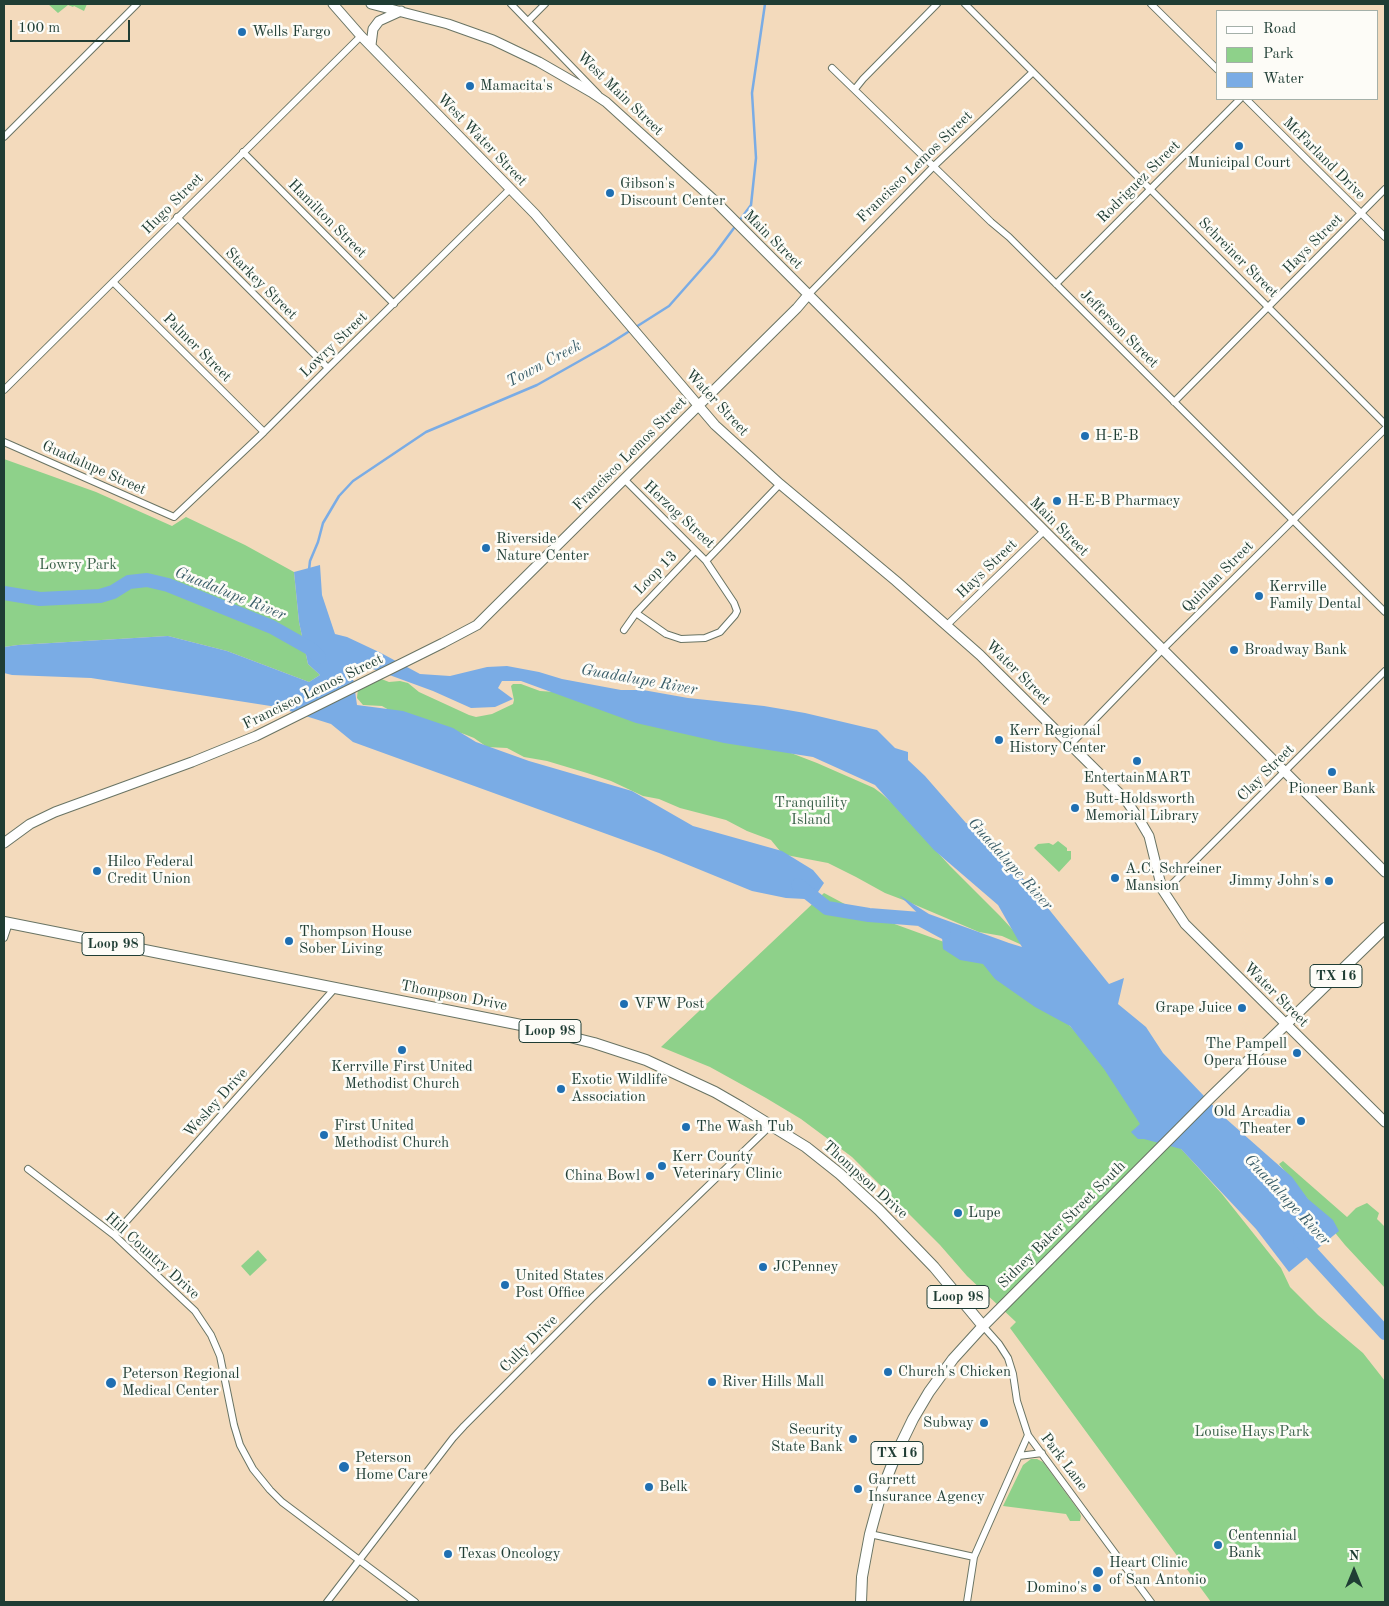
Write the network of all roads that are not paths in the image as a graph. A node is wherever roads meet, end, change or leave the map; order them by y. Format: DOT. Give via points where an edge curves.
graph roads {
  1 [pos="137,4"];
  2 [pos="333,4"];
  3 [pos="371,4"];
  4 [pos="511,4"];
  5 [pos="545,4"];
  6 [pos="937,4"];
  7 [pos="965,4"];
  8 [pos="1151,4"];
  9 [pos="401,11"];
  10 [pos="528,21"];
  11 [pos="361,36"];
  12 [pos="371,45"];
  13 [pos="832,68"];
  14 [pos="1216,68"];
  15 [pos="1033,72"];
  16 [pos="855,89"];
  17 [pos="1239,100"];
  18 [pos="1247,100"];
  19 [pos="606,102"];
  20 [pos="4,137"];
  21 [pos="243,152"];
  22 [pos="934,166"];
  23 [pos="1150,188"];
  24 [pos="510,189"];
  25 [pos="1385,189"];
  26 [pos="714,200"];
  27 [pos="1361,213"];
  28 [pos="177,217"];
  29 [pos="1385,237"];
  30 [pos="113,282"];
  31 [pos="1056,284"];
  32 [pos="808,295"];
  33 [pos="607,300"];
  34 [pos="394,304"];
  35 [pos="1268,306"];
  36 [pos="328,368"];
  37 [pos="4,390"];
  38 [pos="1174,402"];
  39 [pos="698,406"];
  40 [pos="1385,424"];
  41 [pos="1385,429"];
  42 [pos="264,432"];
  43 [pos="4,442"];
  44 [pos="624,479"];
  45 [pos="780,484"];
  46 [pos="174,518"];
  47 [pos="1293,520"];
  48 [pos="1044,531"];
  49 [pos="695,551"];
  50 [pos="706,561"];
  51 [pos="1385,612"];
  52 [pos="636,613"];
  53 [pos="947,625"];
  54 [pos="624,630"];
  55 [pos="1163,650"];
  56 [pos="1385,671"];
  57 [pos="1070,745"];
  58 [pos="1285,772"];
  59 [pos="4,843"];
  60 [pos="1385,872"];
  61 [pos="1162,889"];
  62 [pos="5,922"];
  63 [pos="1385,928"];
  64 [pos="4,938"];
  65 [pos="336,987"];
  66 [pos="1286,1025"];
  67 [pos="1385,1122"];
  68 [pos="771,1125"];
  69 [pos="28,1169"];
  70 [pos="114,1235"];
  71 [pos="983,1326"];
  72 [pos="1028,1435"];
  73 [pos="1042,1453"];
  74 [pos="1019,1456"];
  75 [pos="870,1534"];
  76 [pos="974,1557"];
  77 [pos="360,1560"];
  78 [pos="327,1602"];
  79 [pos="416,1602"];
  80 [pos="861,1602"];
  81 [pos="967,1602"];
  82 [pos="1151,1602"];
  1 -- 20 [label="street"];
  2 -- 11 [label="street, West Water Street"];
  3 -- 9 [label="street"];
  4 -- 10 [label="street, West Main Street"];
  5 -- 10 [label="street"];
  6 -- 16 [label="street"];
  7 -- 15 [label="street, Schreiner Street"];
  8 -- 14 [label="street"];
  9 -- 12 [label="street" via="380,21 372,29"];
  9 -- 19 [label="street" via="501,43"];
  10 -- 19 [label="street, West Main Street"];
  11 -- 12 [label="street, West Water Street"];
  11 -- 21 [label="street, Hugo Street"];
  12 -- 24 [label="street, West Water Street"];
  13 -- 16 [label="street, Jefferson Street"];
  15 -- 22 [label="street, Francisco Lemos Street"];
  15 -- 23 [label="street, Schreiner Street"];
  16 -- 22 [label="street, Jefferson Street"];
  17 -- 23 [label="street, Rodriguez Street"];
  18 -- 27 [label="street, McFarland Drive"];
  19 -- 26 [label="street, West Main Street"];
  21 -- 28 [label="street, Hugo Street"];
  21 -- 34 [label="street, Hamilton Street"];
  22 -- 31 [label="street, Jefferson Street"];
  22 -- 32 [label="street, Francisco Lemos Street"];
  23 -- 31 [label="street, Rodriguez Street"];
  23 -- 35 [label="street, Schreiner Street"];
  24 -- 33 [label="street, West Water Street"];
  24 -- 34 [label="street, Lowry Street"];
  25 -- 27 [label="street, Hays Street"];
  26 -- 32 [label="street, Main Street"];
  27 -- 29 [label="street, McFarland Drive"];
  27 -- 35 [label="street, Hays Street"];
  28 -- 30 [label="street, Hugo Street"];
  28 -- 36 [label="street, Starkey Street"];
  30 -- 37 [label="street, Hugo Street"];
  30 -- 42 [label="street, Palmer Street"];
  31 -- 38 [label="street, Jefferson Street"];
  32 -- 39 [label="street, Francisco Lemos Street"];
  32 -- 48 [label="street, Main Street"];
  33 -- 39 [label="street, Water Street"];
  34 -- 36 [label="street, Lowry Street"];
  35 -- 38 [label="street, Hays Street"];
  35 -- 40 [label="street, Schreiner Street"];
  36 -- 42 [label="street, Lowry Street"];
  38 -- 47 [label="street, Jefferson Street"];
  39 -- 44 [label="street, Francisco Lemos Street"];
  39 -- 45 [label="street, Water Street"];
  41 -- 47 [label="street, Quinlan Street"];
  42 -- 46 [label="street, Lowry Street"];
  43 -- 46 [label="street, Guadalupe Street"];
  44 -- 49 [label="street, Herzog Street"];
  44 -- 59 [label="street, Francisco Lemos Street" via="476,625 268,730 55,812 30,824"];
  45 -- 50 [label="street, Herzog Street"];
  45 -- 53 [label="street, Water Street"];
  47 -- 51 [label="street, Jefferson Street"];
  47 -- 55 [label="street, Quinlan Street"];
  48 -- 53 [label="street, Hays Street"];
  48 -- 55 [label="street, Main Street"];
  49 -- 50 [label="street, Herzog Street"];
  49 -- 52 [label="street, Loop 13"];
  50 -- 52 [label="street, Loop 13" via="737,611 720,632 705,638 676,638"];
  52 -- 54 [label="street, Loop 13"];
  53 -- 57 [label="street, Water Street"];
  55 -- 57 [label="street, Quinlan Street"];
  55 -- 58 [label="street, Main Street"];
  56 -- 58 [label="street, Clay Street"];
  57 -- 61 [label="street, Water Street" via="1125,799 1139,819 1149,836"];
  58 -- 60 [label="street, Main Street"];
  58 -- 61 [label="street, Clay Street" via="1172,884"];
  61 -- 66 [label="street, Water Street" via="1185,924"];
  62 -- 64 [label="street"];
  62 -- 65 [label="main road, Thompson Drive / Loop 98"];
  63 -- 66 [label="main road, TX 16"];
  65 -- 68 [label="main road, Thompson Drive / Loop 98" via="594,1043 684,1077"];
  65 -- 70 [label="street, Wesley Drive"];
  66 -- 67 [label="street, Water Street"];
  66 -- 71 [label="main road, Sidney Baker Street South / TX 16"];
  68 -- 71 [label="main road, Thompson Drive / Loop 98" via="806,1147 879,1210"];
  68 -- 77 [label="street, Cully Drive" via="464,1426"];
  69 -- 70 [label="street, Hill Country Drive"];
  70 -- 77 [label="street, Hill Country Drive" via="187,1302 206,1327 220,1356 236,1434 245,1456 261,1480 282,1502"];
  71 -- 72 [label="street, Park Lane" via="1008,1358"];
  71 -- 75 [label="main road, Sidney Baker Street South / TX 16" via="941,1376 913,1419 882,1490"];
  72 -- 73 [label="street, Park Lane"];
  72 -- 74 [label="street"];
  73 -- 74 [label="street"];
  73 -- 82 [label="street, Park Lane"];
  74 -- 76 [label="street"];
  75 -- 76 [label="street"];
  75 -- 80 [label="main road, Sidney Baker Street South / TX 16"];
  76 -- 81 [label="street"];
  77 -- 78 [label="street, Cully Drive"];
  77 -- 79 [label="street, Hill Country Drive"];
}
